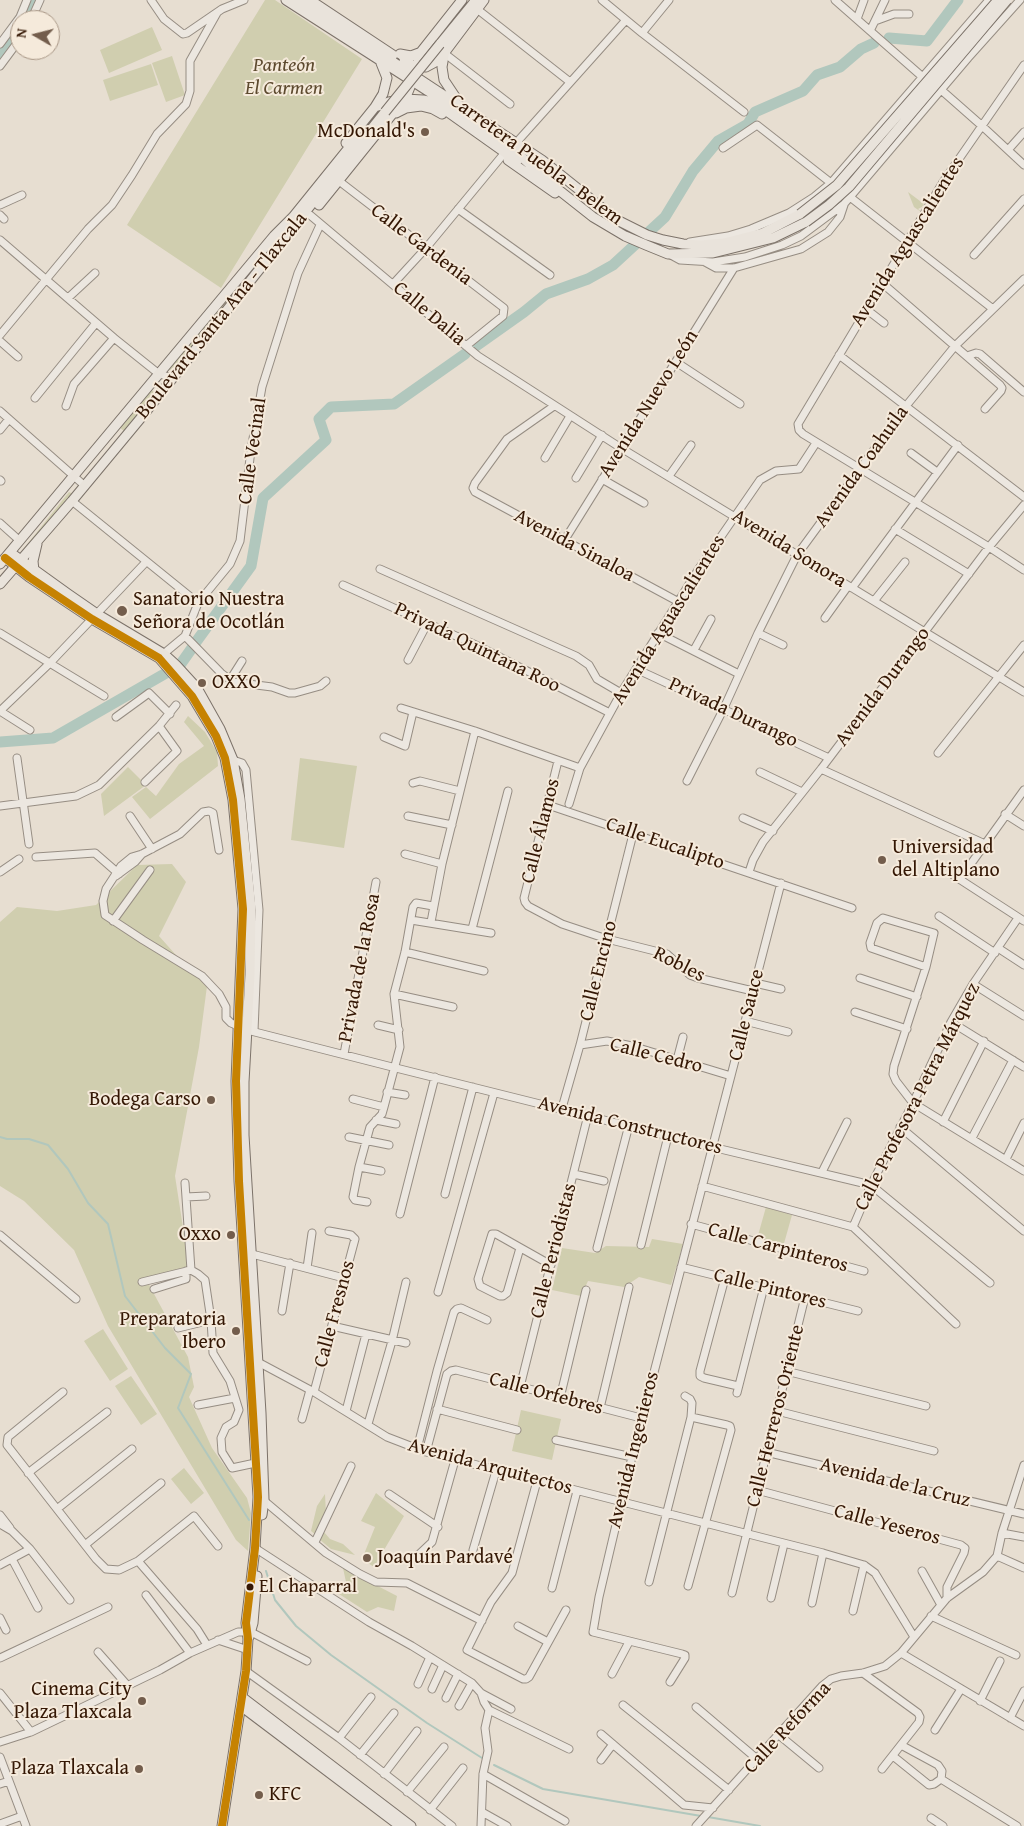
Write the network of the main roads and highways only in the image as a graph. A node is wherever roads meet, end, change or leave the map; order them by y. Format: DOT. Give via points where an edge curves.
graph roads {
  1 [pos="286,0"];
  2 [pos="299,0"];
  3 [pos="310,0"];
  4 [pos="318,0"];
  5 [pos="462,0"];
  6 [pos="469,0"];
  7 [pos="484,0"];
  8 [pos="998,0"];
  9 [pos="1007,0"];
  10 [pos="476,5"];
  11 [pos="438,42"];
  12 [pos="426,44"];
  13 [pos="419,53"];
  14 [pos="402,55"];
  15 [pos="443,55"];
  16 [pos="380,61"];
  17 [pos="413,74"];
  18 [pos="405,99"];
  19 [pos="463,107"];
  20 [pos="384,111"];
  21 [pos="535,169"];
  22 [pos="583,194"];
  23 [pos="582,209"];
  24 [pos="278,239"];
  25 [pos="108,434"];
  26 [pos="120,444"];
  27 [pos="37,542"];
  28 [pos="5,558"];
  29 [pos="18,563"];
  30 [pos="32,574"];
  31 [pos="0,585"];
  32 [pos="180,675"];
  33 [pos="247,1030"];
  34 [pos="241,1701"];
  35 [pos="222,1826"];
  36 [pos="400,1826"];
  37 [pos="411,1826"];
  1 -- 16 [label="main road, Carretera Puebla - Belem"];
  2 -- 17 [label="main road, Carretera Puebla - Belem"];
  3 -- 17 [label="main road"];
  4 -- 14 [label="main road"];
  5 -- 12 [label="main road"];
  6 -- 11 [label="main road"];
  7 -- 10 [label="main road"];
  8 -- 22 [label="main road, Carretera Puebla - Belem, bridge" via="837,185 800,214 763,233 746,239 701,245 663,240 617,220"];
  9 -- 23 [label="main road, Carretera Puebla - Belem, bridge" via="848,187 806,222 773,238 745,246 713,253 668,254 625,236"];
  10 -- 11 [label="main road"];
  10 -- 15 [label="main road"];
  11 -- 20 [label="main road, Boulevard Santa Ana - Tlaxcala, bridge"];
  12 -- 13 [label="main road"];
  12 -- 15 [label="main road" via="432,52"];
  13 -- 14 [label="main road"];
  13 -- 17 [label="main road"];
  14 -- 17 [label="main road"];
  15 -- 17 [label="main road"];
  15 -- 19 [label="main road" via="444,80"];
  16 -- 17 [label="main road, Carretera Puebla - Belem"];
  16 -- 20 [label="main road" via="387,82 383,94"];
  17 -- 18 [label="main road"];
  17 -- 19 [label="main road, Carretera Puebla - Belem"];
  17 -- 21 [label="main road, Carretera Puebla - Belem"];
  18 -- 20 [label="main road"];
  18 -- 20 [label="main road" via="389,102"];
  18 -- 21 [label="main road" via="436,104 516,160"];
  19 -- 22 [label="main road, Carretera Puebla - Belem" via="542,160"];
  20 -- 23 [label="main road" via="421,106 433,109"];
  20 -- 24 [label="main road, Boulevard Santa Ana - Tlaxcala"];
  20 -- 24 [label="main road" via="284,219"];
  20 -- 24 [label="main road" via="339,181 296,231"];
  21 -- 22 [label="main road"];
  21 -- 23 [label="main road, Carretera Puebla - Belem"];
  24 -- 25 [label="main road, Boulevard Santa Ana - Tlaxcala"];
  24 -- 26 [label="main road, Boulevard Santa Ana - Tlaxcala"];
  25 -- 26 [label="main road"];
  25 -- 28 [label="main road, Boulevard Santa Ana - Tlaxcala"];
  26 -- 27 [label="main road, Boulevard Santa Ana - Tlaxcala"];
  27 -- 29 [label="main road, Boulevard Santa Ana - Tlaxcala"];
  27 -- 30 [label="main road"];
  28 -- 29 [label="main road"];
  29 -- 30 [label="main road"];
  29 -- 31 [label="main road, Boulevard Santa Ana - Tlaxcala"];
  30 -- 31 [label="main road"];
  30 -- 32 [label="main road" via="161,656"];
  32 -- 33 [label="main road" via="216,736 225,758 233,800 243,909"];
  32 -- 33 [label="main road" via="197,688 220,729 232,760 240,800 251,908"];
  33 -- 34 [label="main road" via="244,1082 247,1253 260,1498"];
  34 -- 35 [label="main road"];
  34 -- 36 [label="main road"];
  34 -- 37 [label="main road"];
}
